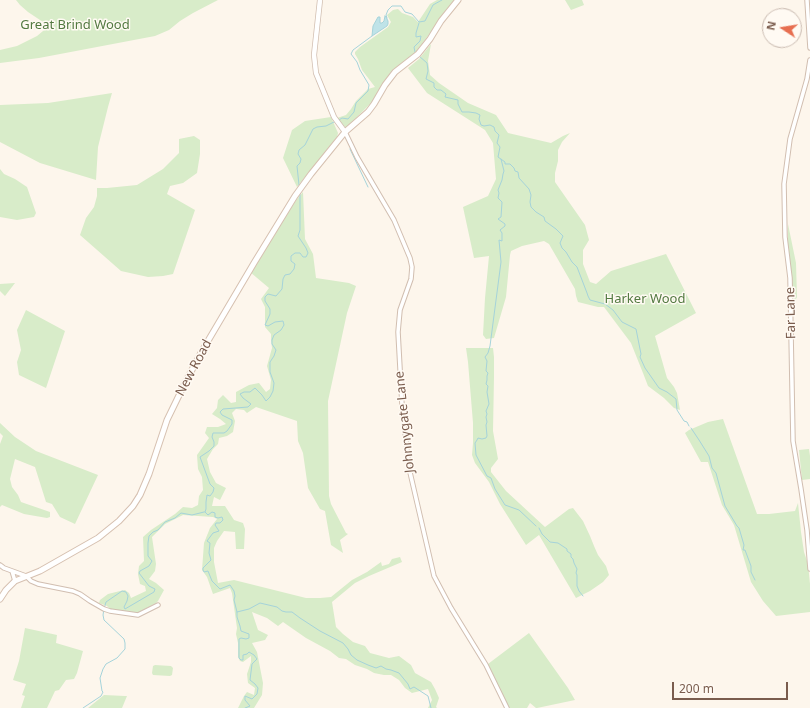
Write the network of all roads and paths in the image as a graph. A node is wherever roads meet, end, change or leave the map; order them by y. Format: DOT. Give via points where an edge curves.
graph roads {
  1 [pos="320,0"];
  2 [pos="458,0"];
  3 [pos="807,0"];
  4 [pos="810,48"];
  5 [pos="810,60"];
  6 [pos="345,132"];
  7 [pos="0,565"];
  8 [pos="810,569"];
  9 [pos="12,571"];
  10 [pos="26,576"];
  11 [pos="15,581"];
  12 [pos="0,599"];
  13 [pos="158,605"];
  14 [pos="507,708"];
  1 -- 6 [label="street" via="314,55 316,74 334,117"];
  2 -- 6 [label="main road, New Road" via="418,54 395,72 368,112"];
  3 -- 4 [label="street"];
  5 -- 8 [label="street, Far Lane" via="790,139 784,184 785,237 790,278 792,436 802,489"];
  6 -- 10 [label="main road, New Road" via="298,192 202,351 167,420 149,474 133,506 98,538 40,571"];
  6 -- 14 [label="street, Johnnygate Lane" via="394,220 412,267 411,279 400,310 398,332 402,405 409,468 434,576 486,665"];
  7 -- 9 [label="street"];
  9 -- 10 [label="street"];
  9 -- 11 [label="street"];
  10 -- 11 [label="main road, New Road"];
  10 -- 13 [label="street" via="38,584 73,591 110,611 138,615"];
  11 -- 12 [label="main road"];
}
